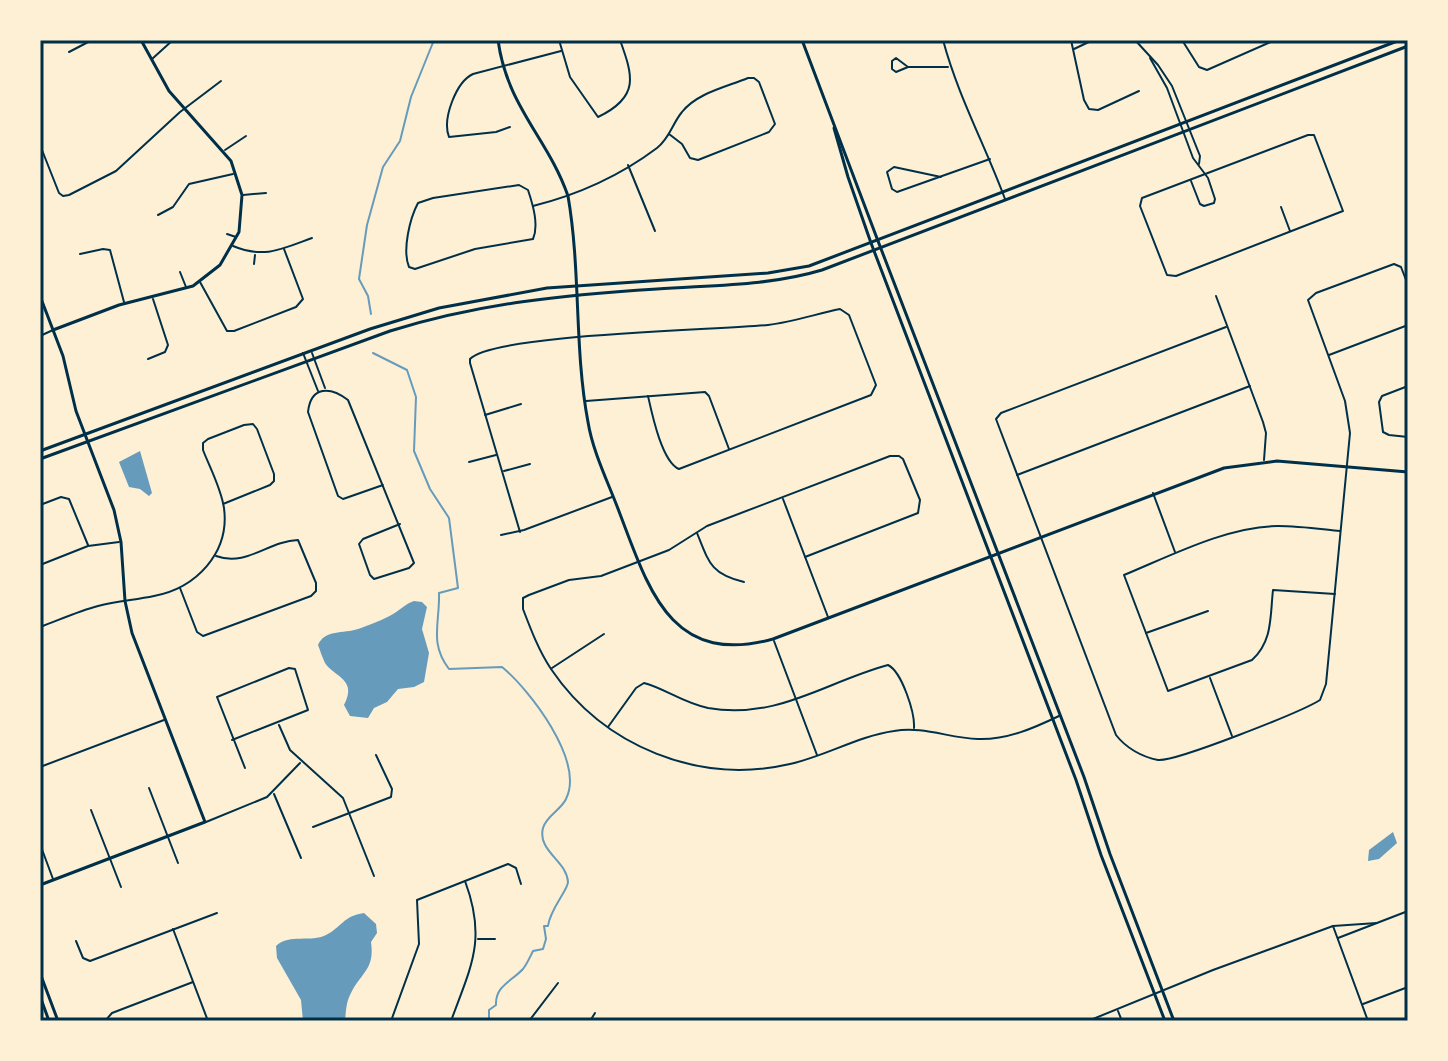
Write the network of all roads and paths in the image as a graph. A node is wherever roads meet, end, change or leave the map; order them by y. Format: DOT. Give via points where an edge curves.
graph roads {
  1 [pos="92,40"];
  2 [pos="141,40"];
  3 [pos="173,40"];
  4 [pos="498,40"];
  5 [pos="559,40"];
  6 [pos="620,40"];
  7 [pos="802,40"];
  8 [pos="943,40"];
  9 [pos="1071,40"];
  10 [pos="1093,40"];
  11 [pos="1135,40"];
  12 [pos="1182,40"];
  13 [pos="1275,40"];
  14 [pos="1400,40"];
  15 [pos="1408,46"];
  16 [pos="1073,49"];
  17 [pos="561,51"];
  18 [pos="69,52"];
  19 [pos="1150,58"];
  20 [pos="151,60"];
  21 [pos="504,67"];
  22 [pos="908,67"];
  23 [pos="950,67"];
  24 [pos="221,81"];
  25 [pos="1139,91"];
  26 [pos="184,109"];
  27 [pos="829,109"];
  28 [pos="1187,122"];
  29 [pos="1180,125"];
  30 [pos="510,127"];
  31 [pos="1190,130"];
  32 [pos="1183,132"];
  33 [pos="669,134"];
  34 [pos="246,136"];
  35 [pos="40,145"];
  36 [pos="224,151"];
  37 [pos="990,159"];
  38 [pos="1199,164"];
  39 [pos="628,165"];
  40 [pos="236,173"];
  41 [pos="1204,175"];
  42 [pos="941,177"];
  43 [pos="1191,179"];
  44 [pos="266,193"];
  45 [pos="1003,193"];
  46 [pos="242,195"];
  47 [pos="568,196"];
  48 [pos="1006,201"];
  49 [pos="533,206"];
  50 [pos="1281,207"];
  51 [pos="158,215"];
  52 [pos="655,231"];
  53 [pos="1291,232"];
  54 [pos="227,234"];
  55 [pos="237,238"];
  56 [pos="312,238"];
  57 [pos="878,241"];
  58 [pos="871,243"];
  59 [pos="233,246"];
  60 [pos="881,248"];
  61 [pos="284,249"];
  62 [pos="874,251"];
  63 [pos="255,253"];
  64 [pos="80,254"];
  65 [pos="254,264"];
  66 [pos="180,272"];
  67 [pos="200,282"];
  68 [pos="1408,285"];
  69 [pos="577,286"];
  70 [pos="186,289"];
  71 [pos="577,295"];
  72 [pos="40,296"];
  73 [pos="1216,296"];
  74 [pos="153,297"];
  75 [pos="125,303"];
  76 [pos="1408,325"];
  77 [pos="1226,327"];
  78 [pos="53,330"];
  79 [pos="40,336"];
  80 [pos="580,338"];
  81 [pos="311,350"];
  82 [pos="303,353"];
  83 [pos="1328,356"];
  84 [pos="314,358"];
  85 [pos="148,359"];
  86 [pos="306,361"];
  87 [pos="1250,386"];
  88 [pos="1408,386"];
  89 [pos="325,389"];
  90 [pos="318,392"];
  91 [pos="648,396"];
  92 [pos="585,401"];
  93 [pos="521,404"];
  94 [pos="485,415"];
  95 [pos="85,434"];
  96 [pos="1408,437"];
  97 [pos="88,441"];
  98 [pos="729,450"];
  99 [pos="40,451"];
  100 [pos="497,455"];
  101 [pos="40,459"];
  102 [pos="1264,461"];
  103 [pos="469,462"];
  104 [pos="530,464"];
  105 [pos="1347,466"];
  106 [pos="502,472"];
  107 [pos="1408,472"];
  108 [pos="1017,475"];
  109 [pos="383,485"];
  110 [pos="1153,493"];
  111 [pos="613,496"];
  112 [pos="782,498"];
  113 [pos="223,504"];
  114 [pos="40,505"];
  115 [pos="400,524"];
  116 [pos="1341,531"];
  117 [pos="520,532"];
  118 [pos="697,533"];
  119 [pos="501,535"];
  120 [pos="1040,537"];
  121 [pos="121,542"];
  122 [pos="88,546"];
  123 [pos="998,553"];
  124 [pos="1176,554"];
  125 [pos="215,555"];
  126 [pos="991,556"];
  127 [pos="805,557"];
  128 [pos="639,562"];
  129 [pos="40,565"];
  130 [pos="744,582"];
  131 [pos="180,587"];
  132 [pos="1336,594"];
  133 [pos="125,601"];
  134 [pos="1208,611"];
  135 [pos="828,618"];
  136 [pos="40,627"];
  137 [pos="1146,633"];
  138 [pos="604,634"];
  139 [pos="773,639"];
  140 [pos="551,669"];
  141 [pos="1210,677"];
  142 [pos="796,700"];
  143 [pos="1060,716"];
  144 [pos="1053,719"];
  145 [pos="164,720"];
  146 [pos="278,723"];
  147 [pos="607,728"];
  148 [pos="914,729"];
  149 [pos="1232,737"];
  150 [pos="232,740"];
  151 [pos="376,755"];
  152 [pos="817,756"];
  153 [pos="302,762"];
  154 [pos="40,767"];
  155 [pos="245,768"];
  156 [pos="149,788"];
  157 [pos="273,793"];
  158 [pos="91,810"];
  159 [pos="350,813"];
  160 [pos="205,822"];
  161 [pos="313,827"];
  162 [pos="168,836"];
  163 [pos="40,844"];
  164 [pos="301,858"];
  165 [pos="110,859"];
  166 [pos="178,863"];
  167 [pos="374,876"];
  168 [pos="54,880"];
  169 [pos="465,881"];
  170 [pos="521,884"];
  171 [pos="40,885"];
  172 [pos="121,887"];
  173 [pos="1408,911"];
  174 [pos="217,913"];
  175 [pos="1377,923"];
  176 [pos="1333,926"];
  177 [pos="173,929"];
  178 [pos="477,938"];
  179 [pos="1337,938"];
  180 [pos="495,939"];
  181 [pos="76,941"];
  182 [pos="40,973"];
  183 [pos="193,982"];
  184 [pos="558,983"];
  185 [pos="1408,987"];
  186 [pos="1162,990"];
  187 [pos="1154,994"];
  188 [pos="40,996"];
  189 [pos="1362,1004"];
  190 [pos="1117,1009"];
  191 [pos="595,1013"];
  192 [pos="49,1021"];
  193 [pos="58,1021"];
  194 [pos="105,1021"];
  195 [pos="208,1021"];
  196 [pos="391,1021"];
  197 [pos="451,1021"];
  198 [pos="529,1021"];
  199 [pos="590,1021"];
  200 [pos="1089,1021"];
  201 [pos="1122,1021"];
  202 [pos="1165,1021"];
  203 [pos="1174,1021"];
  204 [pos="1368,1021"];
  1 -- 18 [label="street"];
  2 -- 20 [label="main road"];
  3 -- 20 [label="street"];
  4 -- 21 [label="main road"];
  5 -- 17 [label="street"];
  6 -- 17 [label="street" via="632,80 619,102 598,117 570,77"];
  7 -- 27 [label="main road"];
  8 -- 23 [label="street"];
  9 -- 16 [label="street"];
  10 -- 16 [label="street"];
  11 -- 19 [label="street"];
  12 -- 13 [label="street" via="1199,67 1207,70"];
  14 -- 28 [label="main road"];
  15 -- 31 [label="main road"];
  16 -- 25 [label="street" via="1089,109"];
  17 -- 21 [label="street"];
  19 -- 28 [label="street" via="1167,77"];
  19 -- 29 [label="street"];
  20 -- 26 [label="main road"];
  21 -- 30 [label="street" via="465,78 446,127 453,138"];
  21 -- 47 [label="main road" via="518,106"];
  22 -- 23 [label="street"];
  23 -- 37 [label="street"];
  24 -- 26 [label="street"];
  26 -- 35 [label="street" via="116,171 69,195 57,191"];
  26 -- 36 [label="main road"];
  27 -- 57 [label="main road"];
  27 -- 58 [label="main road"];
  28 -- 29 [label="main road"];
  28 -- 31 [label="street"];
  29 -- 32 [label="street"];
  29 -- 45 [label="main road"];
  31 -- 32 [label="main road"];
  31 -- 38 [label="street"];
  32 -- 38 [label="street"];
  32 -- 48 [label="main road"];
  33 -- 33 [label="street" via="698,160 769,132 775,124 759,82 751,78 690,103"];
  33 -- 39 [label="street" via="656,149"];
  34 -- 36 [label="street"];
  36 -- 40 [label="main road"];
  37 -- 42 [label="street"];
  37 -- 45 [label="street"];
  38 -- 41 [label="street"];
  39 -- 47 [label="street"];
  39 -- 52 [label="street"];
  40 -- 46 [label="main road"];
  40 -- 51 [label="street" via="189,184 173,207"];
  41 -- 43 [label="street"];
  41 -- 43 [label="street" via="1215,199 1210,204 1200,204"];
  41 -- 53 [label="street" via="1314,135 1343,211"];
  42 -- 42 [label="street" via="897,192 887,172 894,167"];
  43 -- 53 [label="street" via="1140,202 1169,277"];
  44 -- 46 [label="street"];
  45 -- 48 [label="street"];
  45 -- 57 [label="main road"];
  46 -- 55 [label="main road"];
  47 -- 49 [label="street"];
  47 -- 69 [label="main road"];
  48 -- 60 [label="main road"];
  49 -- 49 [label="street" via="528,190 519,185 421,201 407,243 407,264 415,269 475,249 533,239"];
  50 -- 53 [label="street"];
  54 -- 55 [label="street"];
  55 -- 59 [label="main road"];
  56 -- 61 [label="street"];
  57 -- 58 [label="main road"];
  57 -- 60 [label="main road"];
  58 -- 62 [label="main road"];
  58 -- 69 [label="main road" via="782,271"];
  59 -- 63 [label="street"];
  59 -- 67 [label="main road"];
  60 -- 62 [label="main road"];
  60 -- 123 [label="main road"];
  61 -- 63 [label="street"];
  61 -- 67 [label="street" via="303,299 296,307 227,331"];
  62 -- 71 [label="main road" via="783,279"];
  62 -- 126 [label="main road"];
  63 -- 65 [label="street"];
  64 -- 75 [label="street" via="110,250"];
  66 -- 70 [label="street"];
  67 -- 70 [label="main road"];
  68 -- 83 [label="street" via="1401,267 1394,264 1311,296 1308,306"];
  69 -- 71 [label="main road"];
  69 -- 81 [label="main road" via="439,308"];
  70 -- 74 [label="main road"];
  71 -- 80 [label="main road"];
  71 -- 84 [label="main road" via="440,316"];
  72 -- 78 [label="main road"];
  73 -- 77 [label="street"];
  74 -- 75 [label="main road"];
  74 -- 85 [label="street" via="168,345 165,352"];
  75 -- 78 [label="main road"];
  76 -- 83 [label="street"];
  77 -- 87 [label="street"];
  77 -- 108 [label="street" via="1001,413 997,424"];
  78 -- 79 [label="street"];
  78 -- 95 [label="main road"];
  80 -- 92 [label="main road"];
  80 -- 94 [label="street" via="509,344 475,354 470,363"];
  80 -- 98 [label="street" via="765,325 844,310 875,382 873,393"];
  81 -- 82 [label="main road"];
  81 -- 84 [label="street"];
  82 -- 86 [label="street"];
  82 -- 95 [label="main road"];
  83 -- 105 [label="street" via="1346,406"];
  84 -- 86 [label="main road"];
  84 -- 89 [label="street"];
  86 -- 90 [label="street"];
  86 -- 97 [label="main road"];
  87 -- 102 [label="street" via="1264,426"];
  87 -- 108 [label="street"];
  88 -- 96 [label="street" via="1379,402 1383,432"];
  89 -- 90 [label="street"];
  89 -- 109 [label="street" via="348,400"];
  90 -- 109 [label="street" via="308,412 338,496 343,499"];
  91 -- 92 [label="street"];
  91 -- 98 [label="street" via="707,393"];
  91 -- 98 [label="street" via="674,467"];
  92 -- 111 [label="main road" via="590,433"];
  93 -- 94 [label="street"];
  94 -- 100 [label="street"];
  95 -- 97 [label="main road"];
  95 -- 99 [label="main road"];
  97 -- 101 [label="main road"];
  97 -- 121 [label="main road"];
  100 -- 103 [label="street"];
  100 -- 106 [label="street"];
  102 -- 105 [label="main road"];
  102 -- 110 [label="main road" via="1212,471"];
  104 -- 106 [label="street"];
  105 -- 107 [label="main road"];
  105 -- 116 [label="street"];
  106 -- 117 [label="street"];
  108 -- 120 [label="street"];
  109 -- 115 [label="street"];
  110 -- 120 [label="main road"];
  110 -- 124 [label="street"];
  111 -- 117 [label="street"];
  111 -- 128 [label="main road"];
  112 -- 118 [label="street"];
  112 -- 127 [label="street"];
  112 -- 127 [label="street" via="890,456 906,463 920,509"];
  113 -- 113 [label="street" via="274,481 253,424 203,443"];
  113 -- 125 [label="street" via="224,530"];
  114 -- 122 [label="street" via="69,499"];
  115 -- 115 [label="street" via="359,544 374,579 414,563"];
  116 -- 124 [label="street" via="1260,528"];
  116 -- 132 [label="street"];
  117 -- 119 [label="street"];
  118 -- 128 [label="street"];
  118 -- 130 [label="street" via="714,570"];
  120 -- 123 [label="main road"];
  120 -- 149 [label="street" via="1122,743 1159,760"];
  121 -- 122 [label="street"];
  121 -- 133 [label="main road"];
  122 -- 129 [label="street"];
  123 -- 126 [label="main road"];
  123 -- 143 [label="main road"];
  124 -- 137 [label="street" via="1124,575"];
  125 -- 131 [label="street"];
  125 -- 131 [label="street" via="244,558 298,540 316,591 203,636"];
  126 -- 135 [label="main road"];
  126 -- 144 [label="main road"];
  127 -- 135 [label="street"];
  128 -- 139 [label="main road" via="660,607 689,632 726,644"];
  128 -- 140 [label="street" via="523,598 536,643"];
  131 -- 133 [label="street"];
  132 -- 141 [label="street" via="1273,590 1263,650"];
  132 -- 149 [label="street" via="1320,700"];
  133 -- 136 [label="street"];
  133 -- 145 [label="main road"];
  134 -- 137 [label="street"];
  135 -- 139 [label="main road"];
  137 -- 141 [label="street" via="1168,691"];
  138 -- 140 [label="street"];
  139 -- 142 [label="street"];
  140 -- 147 [label="street"];
  141 -- 149 [label="street"];
  142 -- 147 [label="street" via="762,709 727,710 684,701 644,683"];
  142 -- 148 [label="street" via="892,667 914,714"];
  142 -- 152 [label="street"];
  143 -- 144 [label="street"];
  143 -- 186 [label="main road"];
  144 -- 148 [label="street" via="991,739"];
  144 -- 187 [label="main road"];
  145 -- 154 [label="street"];
  145 -- 160 [label="main road"];
  146 -- 150 [label="street"];
  146 -- 150 [label="street" via="308,710 293,668 218,696"];
  146 -- 153 [label="street" via="288,748"];
  147 -- 152 [label="street" via="658,755 714,769 773,767"];
  148 -- 152 [label="street" via="881,733"];
  150 -- 155 [label="street"];
  151 -- 159 [label="street" via="393,795"];
  153 -- 157 [label="street"];
  153 -- 159 [label="street" via="338,793"];
  156 -- 162 [label="street"];
  157 -- 160 [label="street"];
  157 -- 164 [label="street"];
  158 -- 165 [label="street"];
  159 -- 161 [label="street"];
  159 -- 167 [label="street"];
  160 -- 162 [label="main road"];
  162 -- 165 [label="main road"];
  162 -- 166 [label="street"];
  163 -- 168 [label="street"];
  165 -- 168 [label="main road"];
  165 -- 172 [label="street"];
  168 -- 171 [label="main road"];
  169 -- 170 [label="street" via="512,864"];
  169 -- 178 [label="street" via="475,909"];
  169 -- 196 [label="street" via="416,902 419,944"];
  173 -- 175 [label="street"];
  174 -- 177 [label="street"];
  175 -- 176 [label="street"];
  175 -- 179 [label="street"];
  176 -- 179 [label="street"];
  176 -- 186 [label="street"];
  177 -- 181 [label="street" via="90,961 83,958"];
  177 -- 183 [label="street"];
  178 -- 180 [label="street"];
  178 -- 197 [label="street"];
  179 -- 189 [label="street"];
  182 -- 193 [label="main road"];
  183 -- 194 [label="street" via="112,1013"];
  183 -- 195 [label="street"];
  184 -- 198 [label="street"];
  185 -- 189 [label="street"];
  186 -- 187 [label="street"];
  186 -- 203 [label="main road"];
  187 -- 190 [label="street"];
  187 -- 202 [label="main road"];
  188 -- 192 [label="main road"];
  189 -- 204 [label="street"];
  190 -- 200 [label="street"];
  190 -- 201 [label="street"];
  191 -- 199 [label="street"];
}
